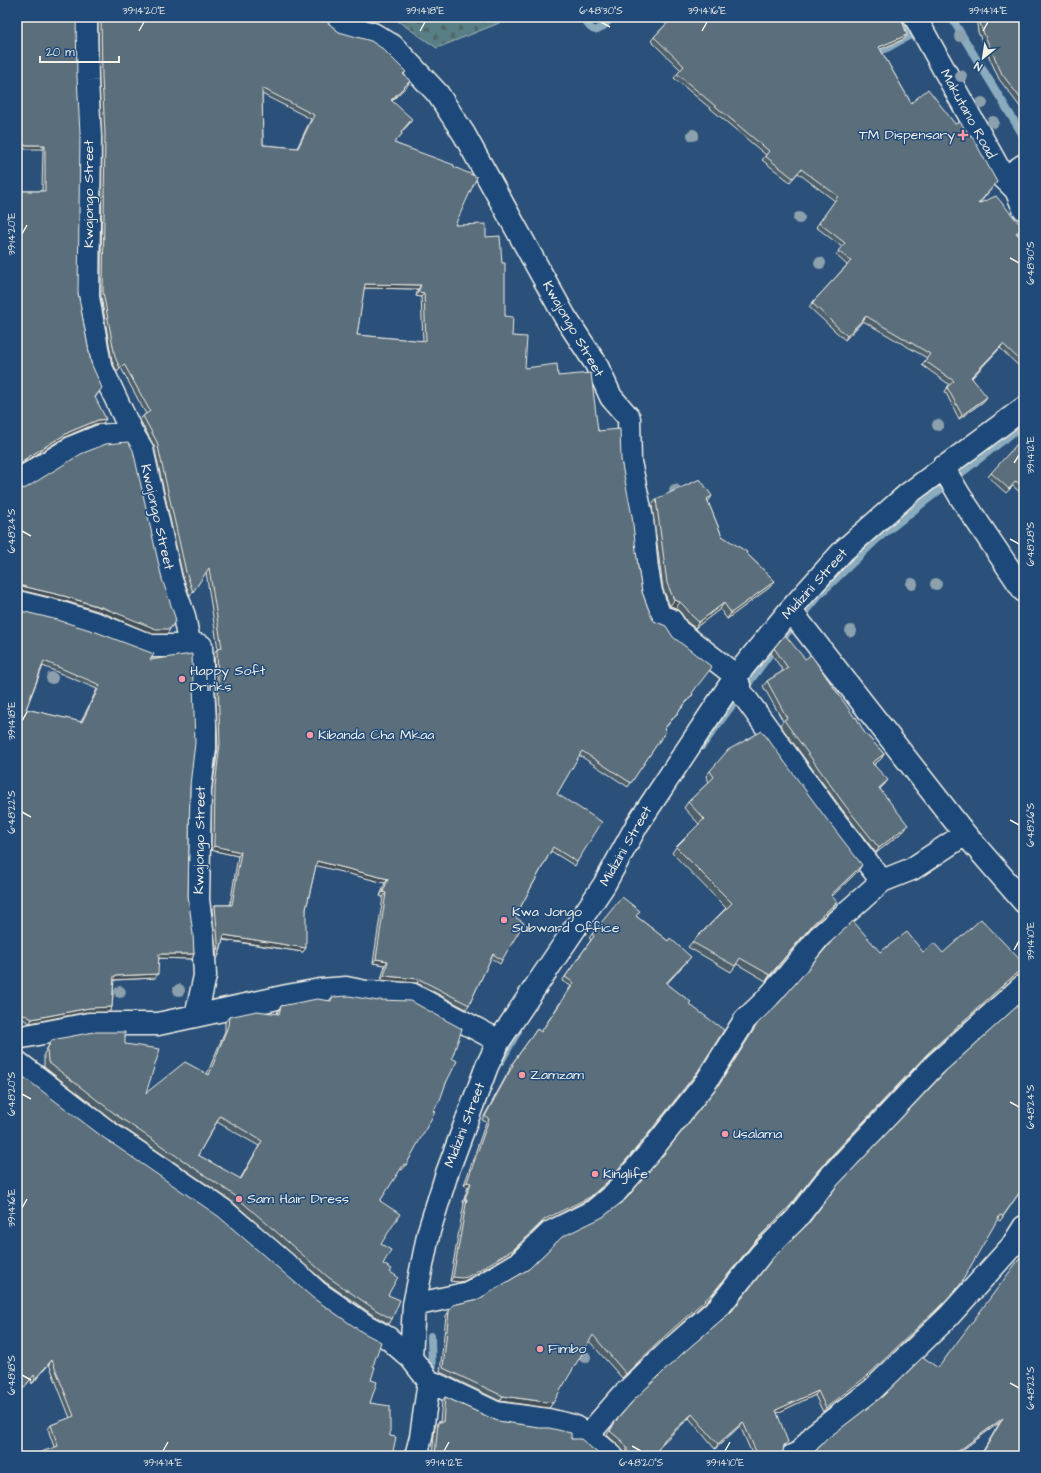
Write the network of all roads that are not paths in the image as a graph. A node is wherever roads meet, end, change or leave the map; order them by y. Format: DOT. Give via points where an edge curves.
graph roads {
  1 [pos="86,17"];
  2 [pos="334,17"];
  3 [pos="915,17"];
  4 [pos="1024,165"];
  5 [pos="1004,178"];
  6 [pos="1024,209"];
  7 [pos="1024,408"];
  8 [pos="132,433"];
  9 [pos="943,467"];
  10 [pos="17,481"];
  11 [pos="1024,591"];
  12 [pos="17,602"];
  13 [pos="790,610"];
  14 [pos="201,646"];
  15 [pos="736,676"];
  16 [pos="965,834"];
  17 [pos="882,881"];
  18 [pos="1024,902"];
  19 [pos="1024,985"];
  20 [pos="196,1016"];
  21 [pos="17,1038"];
  22 [pos="499,1041"];
  23 [pos="17,1062"];
  24 [pos="1024,1227"];
  25 [pos="414,1305"];
  26 [pos="411,1358"];
  27 [pos="429,1382"];
  28 [pos="588,1435"];
  29 [pos="416,1456"];
  30 [pos="612,1456"];
  31 [pos="792,1456"];
  1 -- 8 [label="street, Kwajongo Street" via="90,137 88,297 100,365"];
  2 -- 15 [label="street, Kwajongo Street" via="340,24 373,34 393,46 438,94 464,134 565,317 596,364 611,397 629,418 630,462 642,518 651,592 660,616 671,620 678,631"];
  3 -- 5 [label="street, Makutano Road"];
  4 -- 5 [label="street"];
  5 -- 6 [label="street, Makutano Road" via="1016,190"];
  7 -- 9 [label="street, Midizini Street"];
  8 -- 10 [label="street" via="100,436 73,447"];
  8 -- 14 [label="street, Kwajongo Street" via="142,449 171,580 184,616 189,642"];
  9 -- 11 [label="street"];
  9 -- 13 [label="street, Midizini Street" via="843,551"];
  12 -- 14 [label="street" via="97,624 151,646"];
  13 -- 15 [label="street, Midizini Street"];
  13 -- 16 [label="street"];
  14 -- 20 [label="street, Kwajongo Street" via="205,748 200,789 198,900 205,976"];
  15 -- 17 [label="street" via="741,692 831,816"];
  15 -- 22 [label="street, Midizini Street" via="637,825 604,885"];
  16 -- 17 [label="street" via="912,869"];
  16 -- 18 [label="street"];
  17 -- 25 [label="street" via="819,937 746,1020 706,1082 614,1194 594,1211 551,1232 519,1263 469,1293"];
  19 -- 28 [label="street" via="935,1065 825,1182 796,1219 761,1254 719,1307 623,1395"];
  20 -- 21 [label="street" via="158,1024 89,1024"];
  20 -- 22 [label="street" via="287,996 346,988 366,992 411,994"];
  22 -- 25 [label="street, Midizini Street" via="447,1173 429,1231"];
  23 -- 26 [label="street" via="108,1132 223,1210 317,1292 388,1338"];
  24 -- 31 [label="street" via="1012,1246 948,1317 872,1390 815,1434 800,1452"];
  25 -- 26 [label="street, Midizini Street"];
  26 -- 27 [label="street"];
  27 -- 28 [label="street" via="496,1413 548,1420 573,1426"];
  27 -- 29 [label="street"];
  28 -- 30 [label="street"];
}
